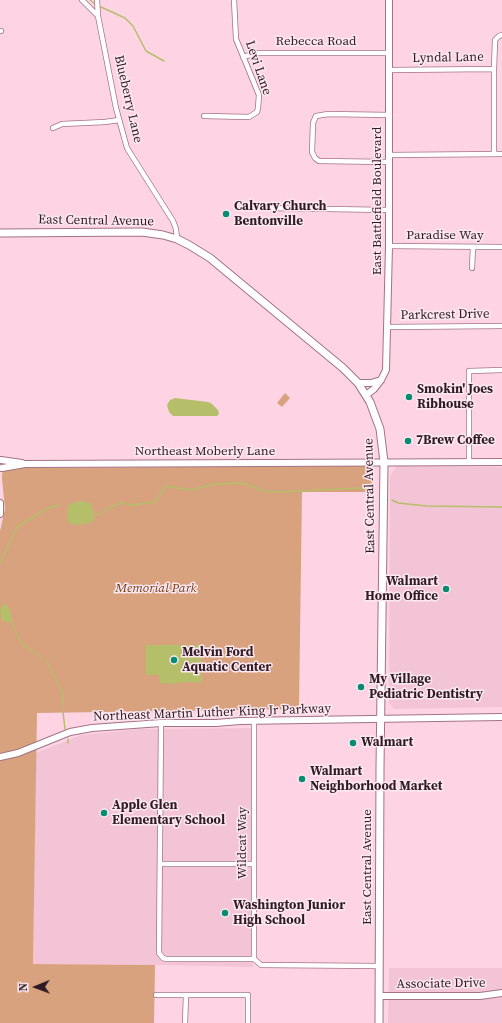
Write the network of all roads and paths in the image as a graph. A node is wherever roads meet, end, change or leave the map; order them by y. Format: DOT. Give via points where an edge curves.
graph roads {
  1 [pos="82,0"];
  2 [pos="97,0"];
  3 [pos="234,0"];
  4 [pos="389,0"];
  5 [pos="98,16"];
  6 [pos="502,35"];
  7 [pos="389,53"];
  8 [pos="243,56"];
  9 [pos="494,69"];
  10 [pos="390,70"];
  11 [pos="390,115"];
  12 [pos="204,116"];
  13 [pos="119,120"];
  14 [pos="54,128"];
  15 [pos="494,154"];
  16 [pos="502,154"];
  17 [pos="389,158"];
  18 [pos="268,208"];
  19 [pos="388,210"];
  20 [pos="0,233"];
  21 [pos="177,239"];
  22 [pos="389,246"];
  23 [pos="473,247"];
  24 [pos="502,247"];
  25 [pos="472,268"];
  26 [pos="502,326"];
  27 [pos="388,327"];
  28 [pos="502,370"];
  29 [pos="381,380"];
  30 [pos="358,383"];
  31 [pos="366,395"];
  32 [pos="1,460"];
  33 [pos="384,462"];
  34 [pos="468,462"];
  35 [pos="502,462"];
  36 [pos="25,464"];
  37 [pos="1,470"];
  38 [pos="0,503"];
  39 [pos="0,514"];
  40 [pos="502,717"];
  41 [pos="381,719"];
  42 [pos="254,721"];
  43 [pos="161,723"];
  44 [pos="0,757"];
  45 [pos="160,864"];
  46 [pos="254,864"];
  47 [pos="254,959"];
  48 [pos="379,966"];
  49 [pos="502,993"];
  50 [pos="156,995"];
  51 [pos="186,995"];
  52 [pos="379,996"];
  53 [pos="186,1023"];
  54 [pos="248,1023"];
  55 [pos="379,1023"];
  1 -- 5 [label="street"];
  2 -- 5 [label="street, Blueberry Lane"];
  3 -- 8 [label="street, Levi Lane" via="236,39"];
  4 -- 7 [label="street, East Battlefield Boulevard"];
  5 -- 13 [label="street, Blueberry Lane"];
  6 -- 9 [label="street, Lyndal Lane" via="495,40"];
  7 -- 8 [label="street, Rebecca Road" via="257,53"];
  7 -- 10 [label="street, East Battlefield Boulevard"];
  8 -- 12 [label="street, Levi Lane" via="259,95 257,112 248,116"];
  9 -- 10 [label="street, Lyndal Lane"];
  9 -- 15 [label="street"];
  10 -- 11 [label="street, East Battlefield Boulevard"];
  11 -- 17 [label="street, East Battlefield Boulevard"];
  11 -- 17 [label="street" via="316,116 313,123 312,152 320,161"];
  13 -- 14 [label="street" via="62,124"];
  13 -- 21 [label="street, Blueberry Lane" via="127,148 173,221"];
  15 -- 16 [label="street"];
  15 -- 17 [label="street"];
  17 -- 19 [label="street, East Battlefield Boulevard"];
  18 -- 19 [label="street"];
  19 -- 22 [label="street, East Battlefield Boulevard"];
  20 -- 21 [label="main road, East Central Avenue" via="142,232"];
  21 -- 30 [label="main road, East Central Avenue" via="210,258"];
  22 -- 23 [label="street, Paradise Way"];
  22 -- 27 [label="street, East Battlefield Boulevard"];
  23 -- 24 [label="street, Paradise Way"];
  23 -- 25 [label="street"];
  26 -- 27 [label="street, Parkcrest Drive"];
  27 -- 29 [label="street, East Battlefield Boulevard" via="386,370"];
  28 -- 34 [label="street" via="469,371"];
  29 -- 30 [label="street"];
  29 -- 31 [label="street, East Battlefield Boulevard" via="374,390"];
  30 -- 31 [label="main road, East Central Avenue"];
  31 -- 33 [label="main road, East Central Avenue" via="380,429"];
  32 -- 36 [label="street, Northeast Moberly Lane"];
  32 -- 37 [label="street"];
  33 -- 34 [label="street, Northeast Moberly Lane"];
  33 -- 36 [label="street, Northeast Moberly Lane"];
  33 -- 41 [label="main road, East Central Avenue"];
  34 -- 35 [label="street, Northeast Moberly Lane"];
  36 -- 37 [label="street, Northeast Moberly Lane"];
  38 -- 39 [label="street"];
  40 -- 41 [label="street, Northeast Martin Luther King Jr Parkway"];
  41 -- 42 [label="street, Northeast Martin Luther King Jr Parkway"];
  41 -- 48 [label="main road, East Central Avenue"];
  42 -- 43 [label="street, Northeast Martin Luther King Jr Parkway" via="216,724"];
  42 -- 46 [label="street, Wildcat Way"];
  43 -- 44 [label="street, Northeast Martin Luther King Jr Parkway" via="70,732 18,753"];
  43 -- 45 [label="street"];
  45 -- 46 [label="street"];
  45 -- 47 [label="street" via="161,956 166,959"];
  46 -- 47 [label="street, Wildcat Way"];
  47 -- 48 [label="street" via="261,965"];
  48 -- 52 [label="main road, East Central Avenue"];
  49 -- 52 [label="street, Associate Drive" via="480,996"];
  50 -- 51 [label="street"];
  51 -- 53 [label="street"];
  51 -- 54 [label="street" via="248,995"];
  52 -- 55 [label="main road, East Central Avenue"];
}
